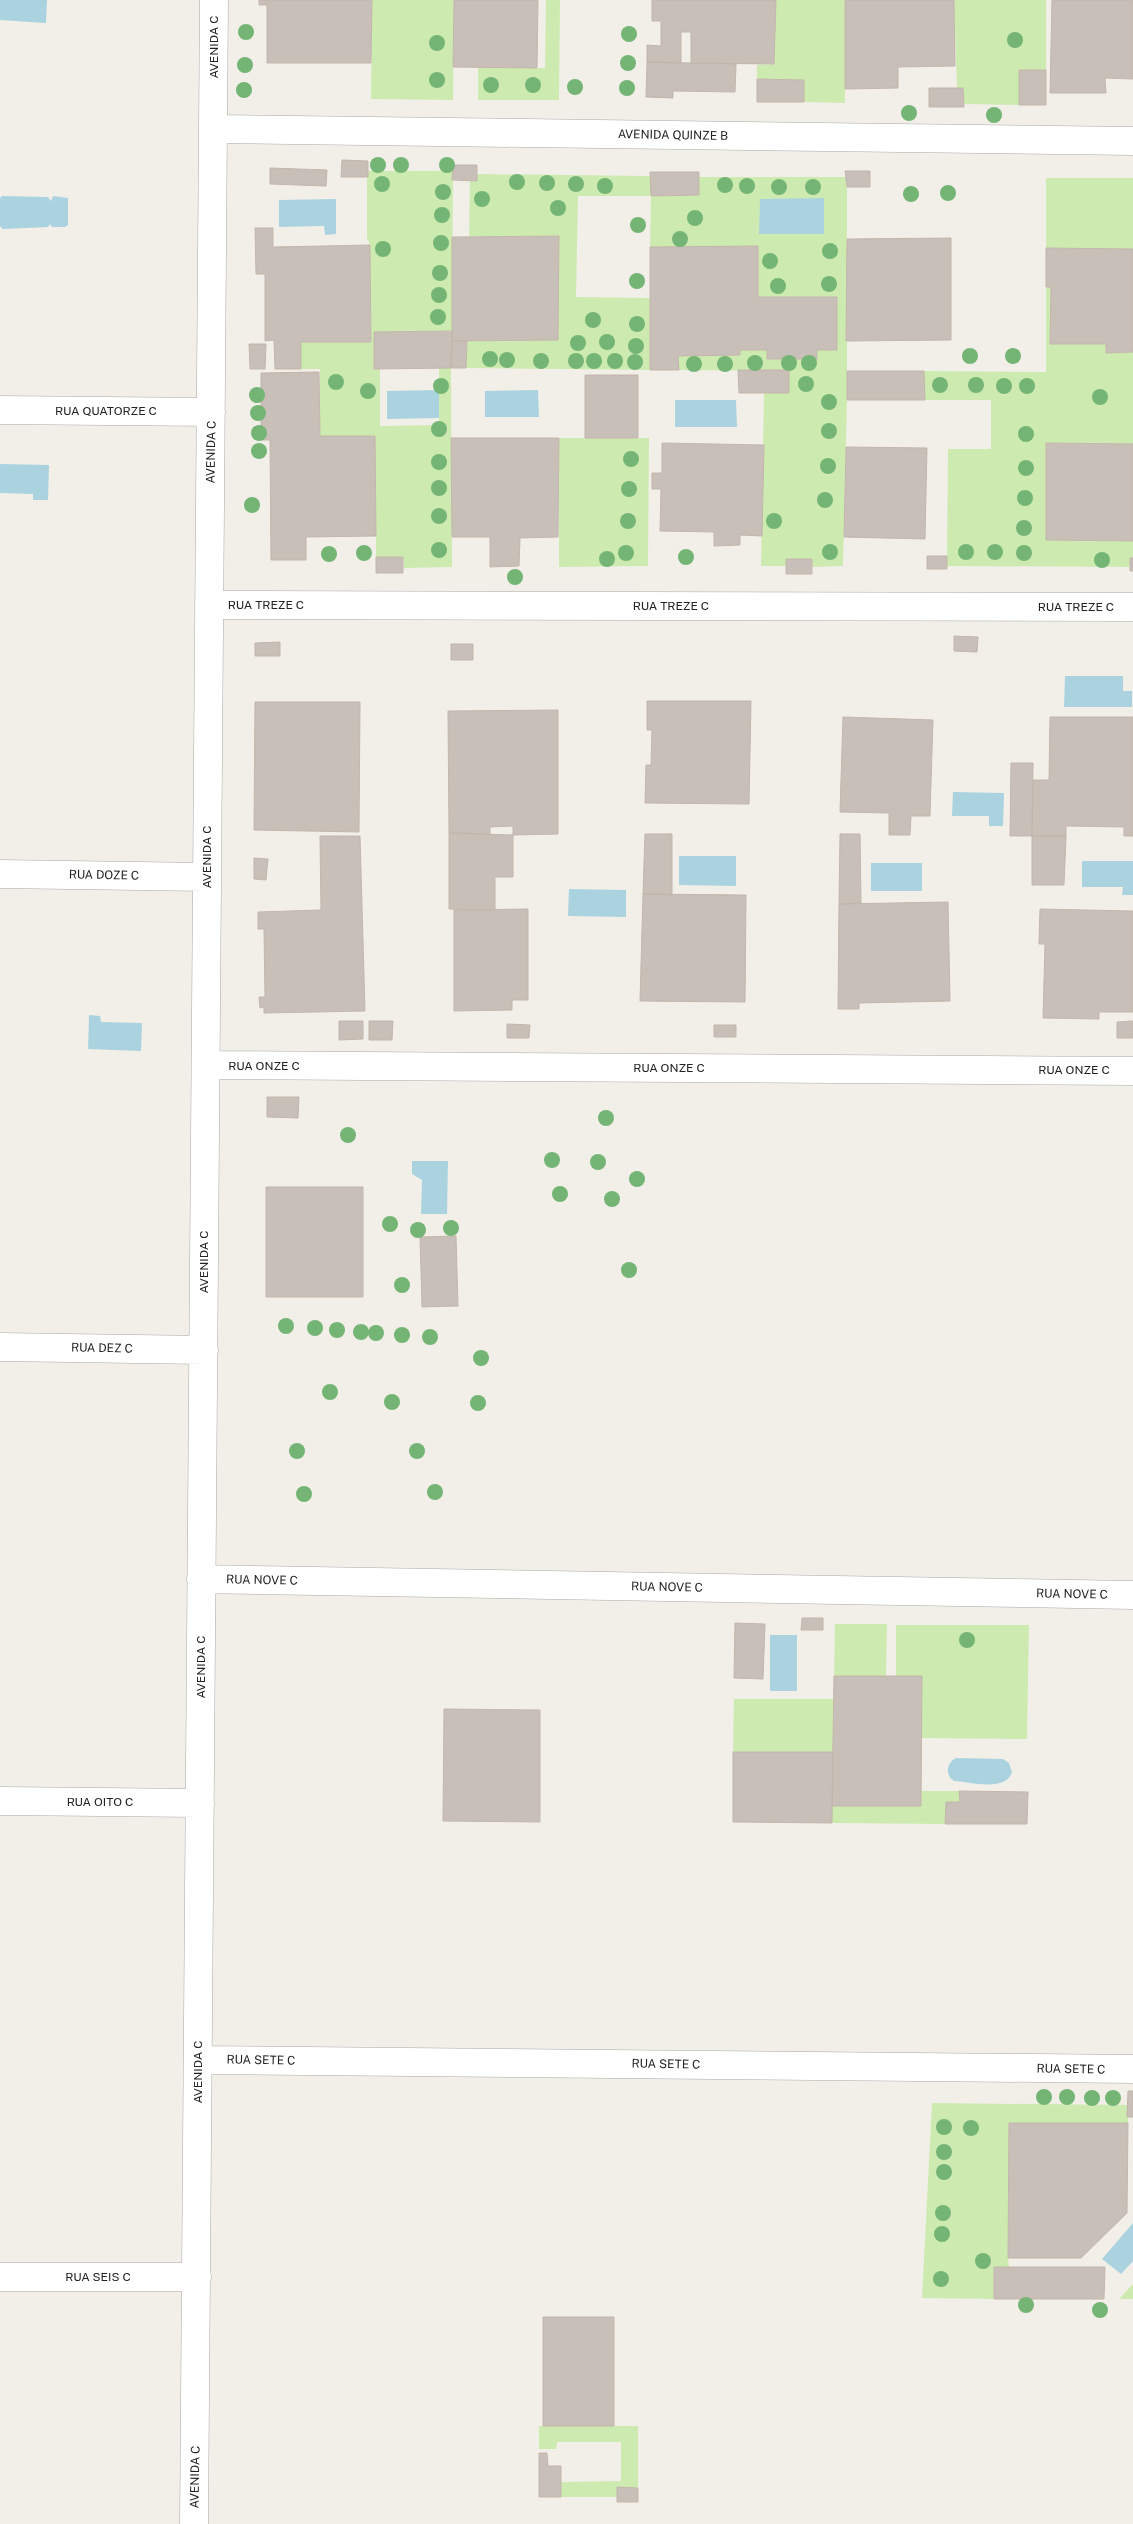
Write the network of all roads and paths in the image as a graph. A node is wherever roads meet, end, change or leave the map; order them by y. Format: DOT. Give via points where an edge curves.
graph roads {
  1 [pos="214,0"];
  2 [pos="213,129"];
  3 [pos="1133,141"];
  4 [pos="0,410"];
  5 [pos="211,412"];
  6 [pos="209,605"];
  7 [pos="1133,607"];
  8 [pos="0,874"];
  9 [pos="207,877"];
  10 [pos="206,1065"];
  11 [pos="1133,1070"];
  12 [pos="0,1347"];
  13 [pos="204,1350"];
  14 [pos="201,1579"];
  15 [pos="1133,1595"];
  16 [pos="0,1801"];
  17 [pos="200,1803"];
  18 [pos="198,2060"];
  19 [pos="1133,2069"];
  20 [pos="0,2277"];
  21 [pos="196,2277"];
  22 [pos="194,2524"];
  1 -- 2 [label="street, AVENIDA C"];
  2 -- 3 [label="street, AVENIDA QUINZE B"];
  2 -- 5 [label="street, AVENIDA C"];
  4 -- 5 [label="street, RUA QUATORZE C"];
  5 -- 6 [label="street, AVENIDA C"];
  6 -- 7 [label="street, RUA TREZE C"];
  6 -- 9 [label="street, AVENIDA C"];
  8 -- 9 [label="street, RUA DOZE C"];
  9 -- 10 [label="street, AVENIDA C"];
  10 -- 11 [label="street, RUA ONZE C"];
  10 -- 13 [label="street, AVENIDA C"];
  12 -- 13 [label="street, RUA DEZ C"];
  13 -- 14 [label="street, AVENIDA C"];
  14 -- 15 [label="street, RUA NOVE C"];
  14 -- 17 [label="street, AVENIDA C"];
  16 -- 17 [label="street, RUA OITO C"];
  17 -- 18 [label="street, AVENIDA C"];
  18 -- 19 [label="street, RUA SETE C"];
  18 -- 21 [label="street, AVENIDA C"];
  20 -- 21 [label="street, RUA SEIS C"];
  21 -- 22 [label="street, AVENIDA C"];
}
